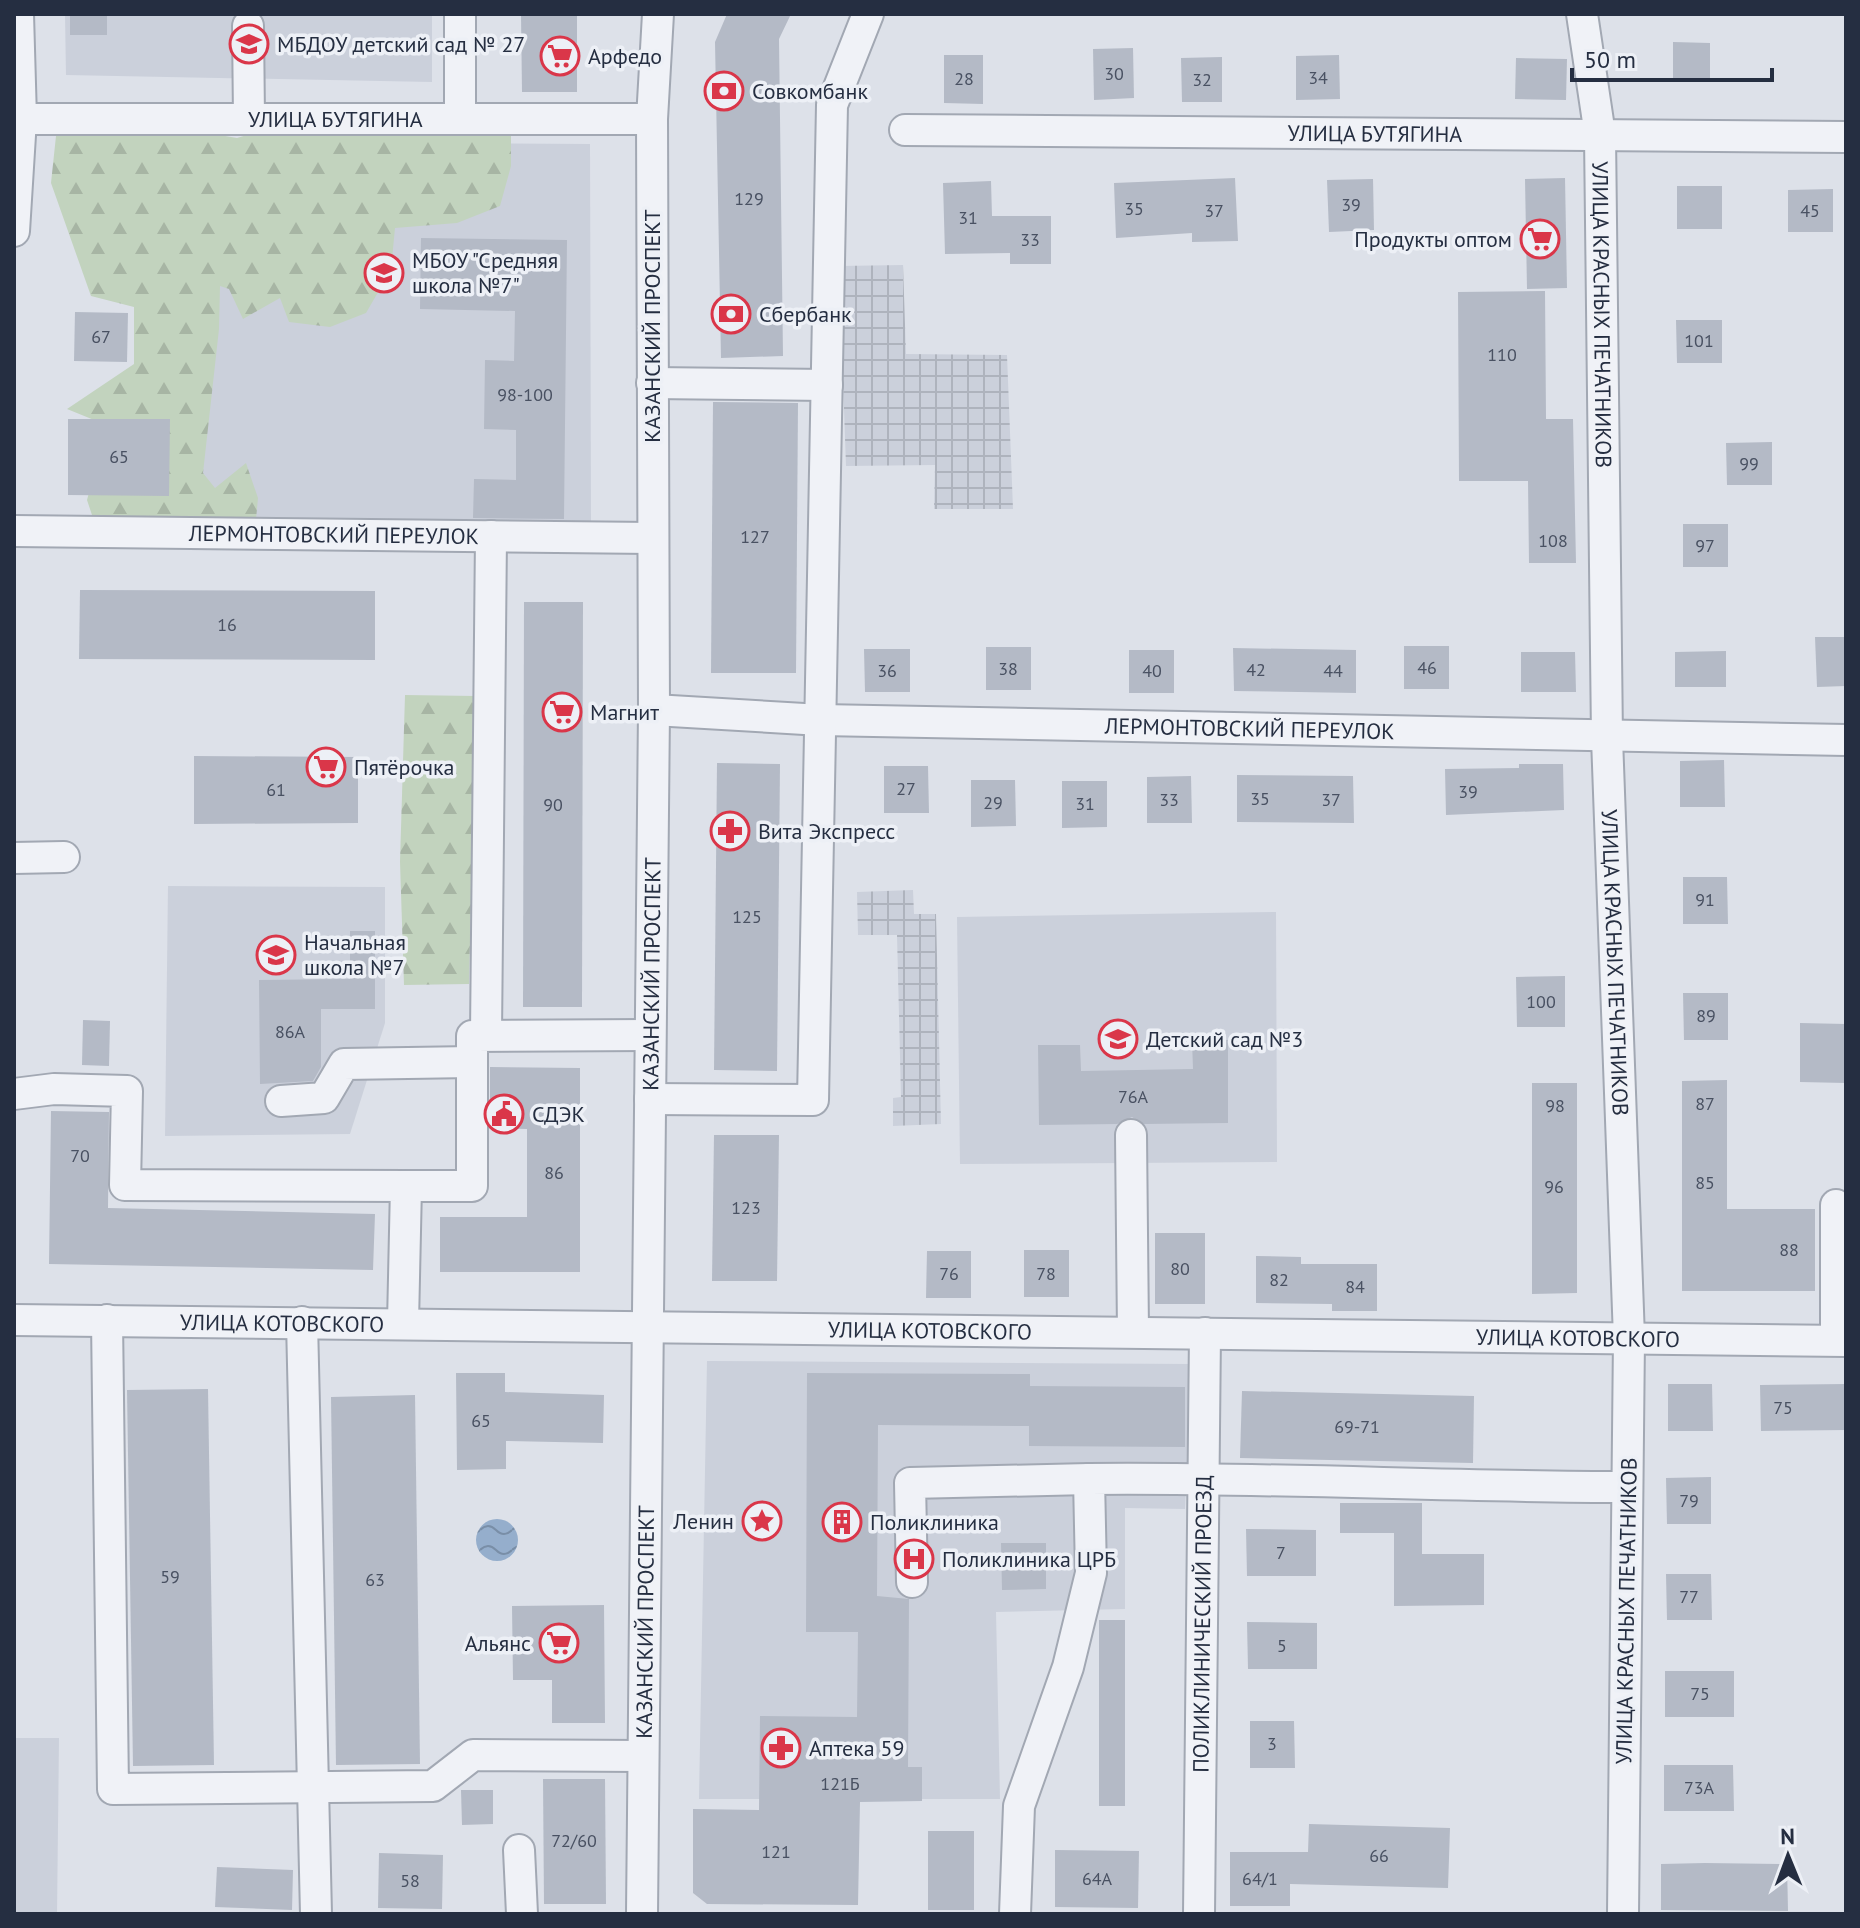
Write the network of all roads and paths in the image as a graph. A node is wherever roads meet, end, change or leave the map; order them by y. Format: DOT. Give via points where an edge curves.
graph roads {
  1 [pos="18,14"];
  2 [pos="460,14"];
  3 [pos="868,14"];
  4 [pos="1582,14"];
  5 [pos="661,20"];
  6 [pos="248,26"];
  7 [pos="460,117"];
  8 [pos="249,118"];
  9 [pos="652,119"];
  10 [pos="17,121"];
  11 [pos="905,130"];
  12 [pos="1600,135"];
  13 [pos="1846,137"];
  14 [pos="14,231"];
  15 [pos="652,383"];
  16 [pos="827,385"];
  17 [pos="14,531"];
  18 [pos="491,536"];
  19 [pos="652,538"];
  20 [pos="654,710"];
  21 [pos="821,720"];
  22 [pos="1607,738"];
  23 [pos="1846,740"];
  24 [pos="64,857"];
  25 [pos="14,858"];
  26 [pos="486,1034"];
  27 [pos="649,1035"];
  28 [pos="472,1062"];
  29 [pos="14,1094"];
  30 [pos="650,1099"];
  31 [pos="281,1101"];
  32 [pos="1131,1135"];
  33 [pos="406,1186"];
  34 [pos="1836,1205"];
  35 [pos="14,1320"];
  36 [pos="107,1320"];
  37 [pos="302,1322"];
  38 [pos="403,1323"];
  39 [pos="646,1326"];
  40 [pos="1133,1332"];
  41 [pos="1205,1333"];
  42 [pos="1629,1338"];
  43 [pos="1841,1340"];
  44 [pos="1204,1478"];
  45 [pos="1089,1479"];
  46 [pos="1627,1487"];
  47 [pos="912,1582"];
  48 [pos="643,1756"];
  49 [pos="313,1787"];
  50 [pos="519,1850"];
  51 [pos="316,1914"];
  52 [pos="522,1914"];
  53 [pos="642,1914"];
  54 [pos="1015,1914"];
  55 [pos="1199,1914"];
  56 [pos="1623,1914"];
  1 -- 10 [label="street"];
  2 -- 7 [label="street"];
  3 -- 16 [label="street" via="832,105"];
  4 -- 12 [label="street, УЛИЦА КРАСНЫХ ПЕЧАТНИКОВ"];
  5 -- 9 [label="street, КАЗАНСКИЙ ПРОСПЕКТ"];
  6 -- 8 [label="street"];
  7 -- 8 [label="street, УЛИЦА БУТЯГИНА"];
  7 -- 9 [label="street, УЛИЦА БУТЯГИНА"];
  8 -- 10 [label="street, УЛИЦА БУТЯГИНА"];
  9 -- 15 [label="street, КАЗАНСКИЙ ПРОСПЕКТ"];
  10 -- 14 [label="street"];
  11 -- 12 [label="street, УЛИЦА БУТЯГИНА"];
  12 -- 13 [label="street, УЛИЦА БУТЯГИНА"];
  12 -- 22 [label="street, УЛИЦА КРАСНЫХ ПЕЧАТНИКОВ"];
  15 -- 16 [label="street"];
  15 -- 19 [label="street, КАЗАНСКИЙ ПРОСПЕКТ"];
  16 -- 21 [label="street"];
  17 -- 18 [label="street, ЛЕРМОНТОВСКИЙ ПЕРЕУЛОК"];
  18 -- 19 [label="street, ЛЕРМОНТОВСКИЙ ПЕРЕУЛОК"];
  18 -- 26 [label="street"];
  19 -- 20 [label="street, КАЗАНСКИЙ ПРОСПЕКТ"];
  20 -- 21 [label="street, ЛЕРМОНТОВСКИЙ ПЕРЕУЛОК"];
  20 -- 27 [label="street, КАЗАНСКИЙ ПРОСПЕКТ"];
  21 -- 22 [label="street, ЛЕРМОНТОВСКИЙ ПЕРЕУЛОК"];
  21 -- 30 [label="street" via="813,1100"];
  22 -- 23 [label="street, ЛЕРМОНТОВСКИЙ ПЕРЕУЛОК"];
  22 -- 42 [label="street, УЛИЦА КРАСНЫХ ПЕЧАТНИКОВ"];
  24 -- 25 [label="street"];
  26 -- 27 [label="street"];
  26 -- 28 [label="street" via="472,1036"];
  27 -- 30 [label="street, КАЗАНСКИЙ ПРОСПЕКТ"];
  28 -- 31 [label="street" via="344,1064 324,1098"];
  28 -- 33 [label="street" via="472,1186"];
  29 -- 33 [label="street" via="127,1091 125,1185"];
  30 -- 39 [label="street, КАЗАНСКИЙ ПРОСПЕКТ"];
  32 -- 40 [label="street"];
  33 -- 38 [label="street"];
  34 -- 43 [label="street"];
  35 -- 36 [label="street, УЛИЦА КОТОВСКОГО"];
  36 -- 37 [label="street, УЛИЦА КОТОВСКОГО"];
  36 -- 49 [label="street" via="113,1789"];
  37 -- 38 [label="street, УЛИЦА КОТОВСКОГО"];
  37 -- 49 [label="street"];
  38 -- 39 [label="street, УЛИЦА КОТОВСКОГО"];
  39 -- 40 [label="street, УЛИЦА КОТОВСКОГО"];
  39 -- 48 [label="street, КАЗАНСКИЙ ПРОСПЕКТ"];
  40 -- 41 [label="street, УЛИЦА КОТОВСКОГО"];
  41 -- 42 [label="street, УЛИЦА КОТОВСКОГО"];
  41 -- 44 [label="street, ПОЛИКЛИНИЧЕСКИЙ ПРОЕЗД"];
  42 -- 43 [label="street, УЛИЦА КОТОВСКОГО"];
  42 -- 46 [label="street, УЛИЦА КРАСНЫХ ПЕЧАТНИКОВ"];
  44 -- 45 [label="street"];
  44 -- 46 [label="street"];
  44 -- 55 [label="street, ПОЛИКЛИНИЧЕСКИЙ ПРОЕЗД"];
  45 -- 47 [label="street" via="910,1483"];
  45 -- 54 [label="street" via="1091,1573 1068,1667 1019,1806"];
  46 -- 56 [label="street, УЛИЦА КРАСНЫХ ПЕЧАТНИКОВ"];
  48 -- 49 [label="street" via="473,1755 433,1786"];
  48 -- 53 [label="street, КАЗАНСКИЙ ПРОСПЕКТ"];
  49 -- 51 [label="street"];
  50 -- 52 [label="street"];
}
